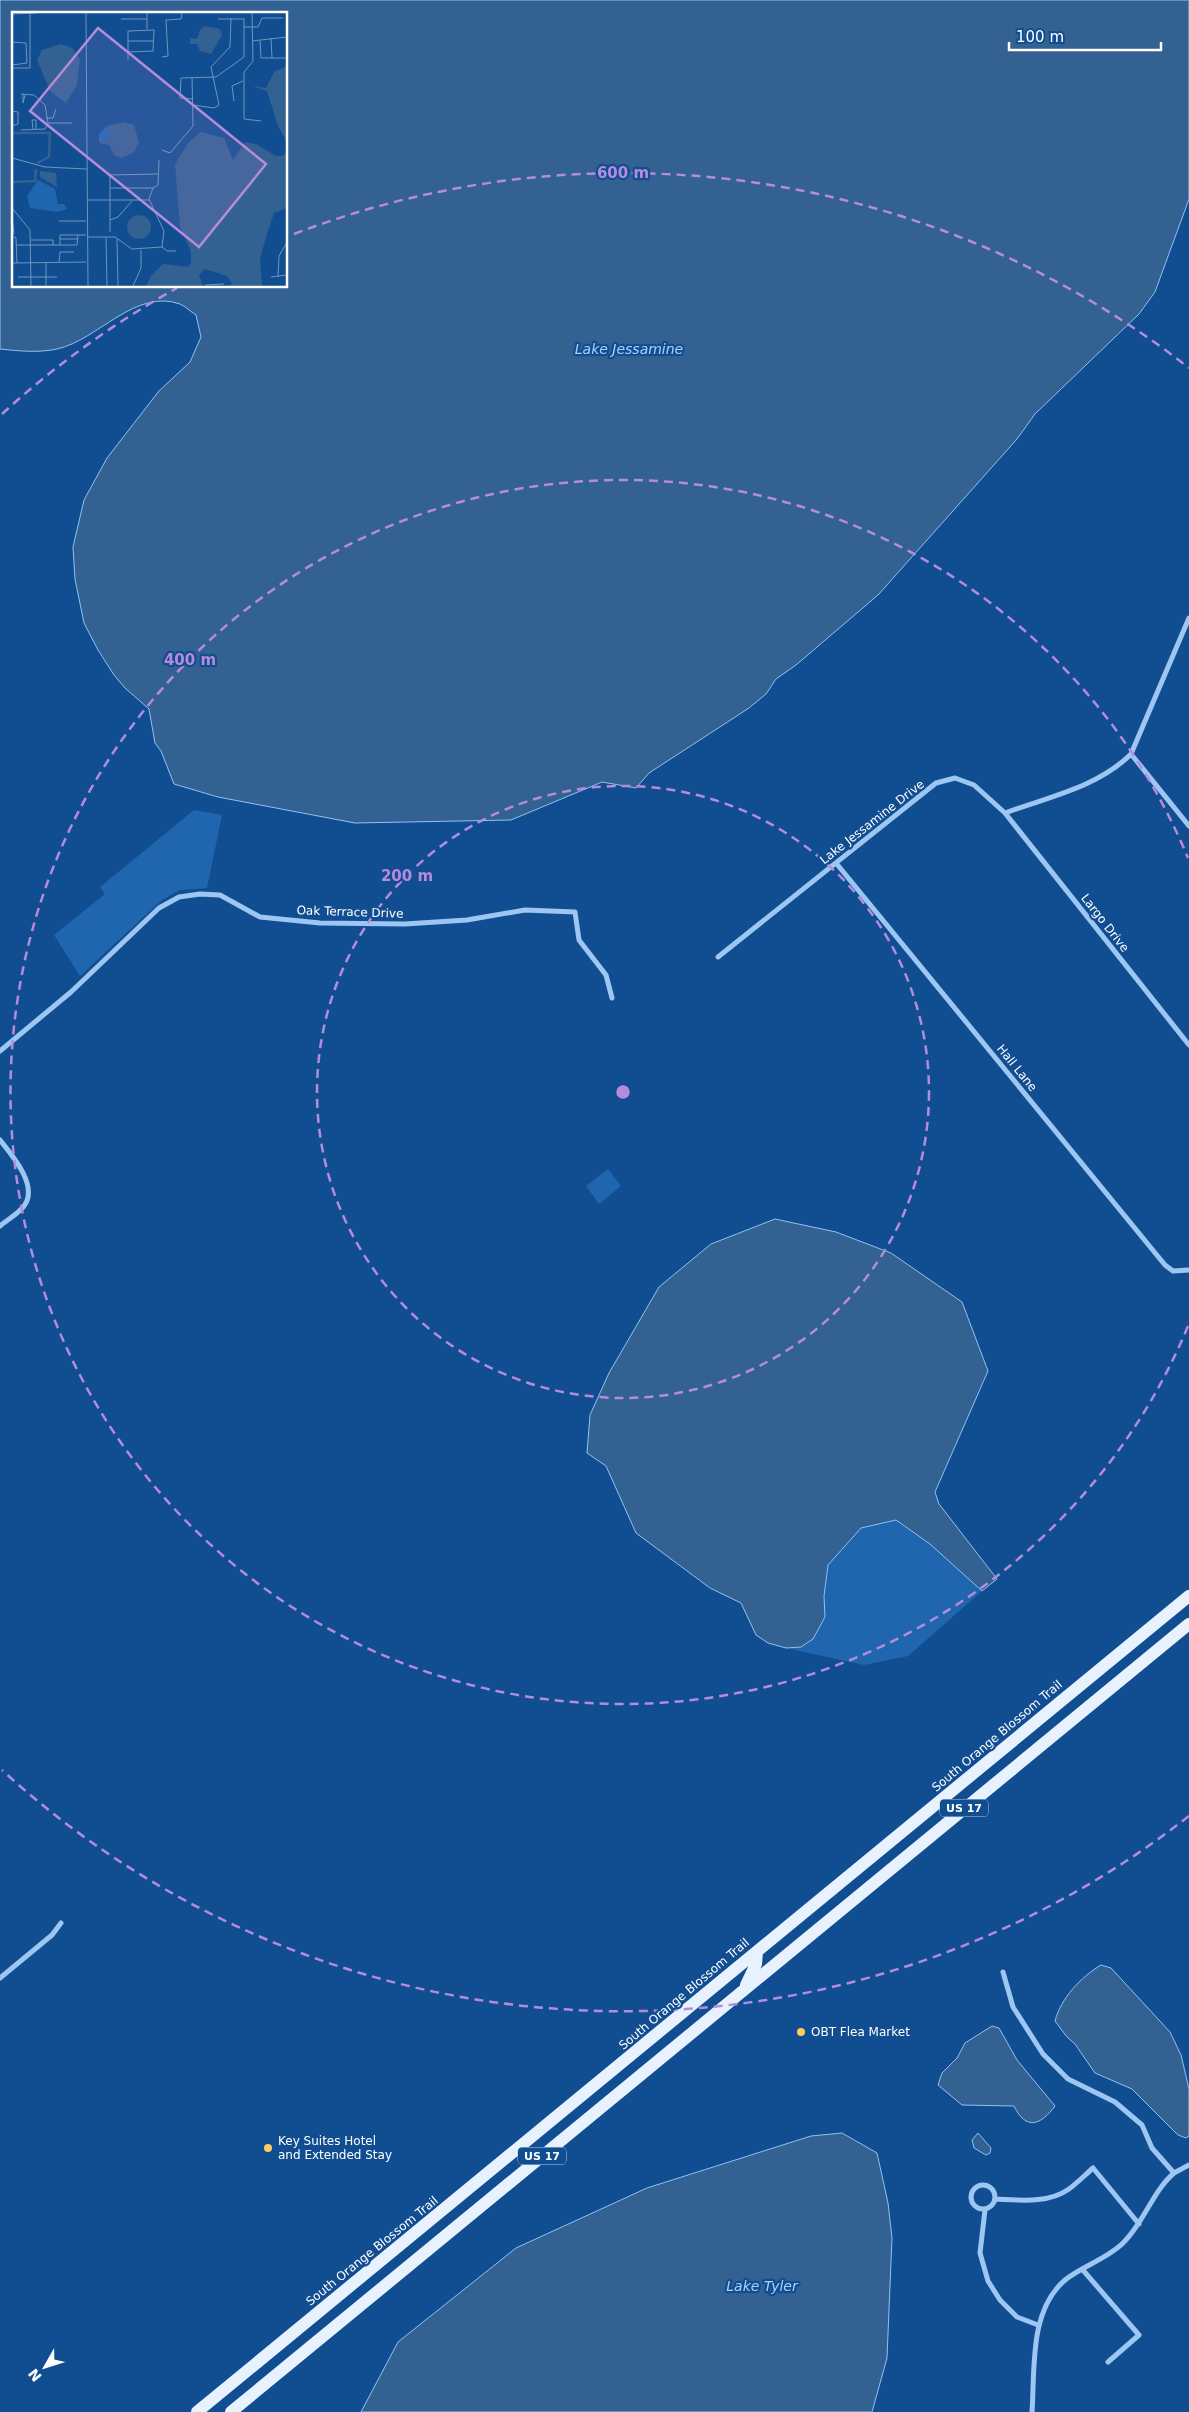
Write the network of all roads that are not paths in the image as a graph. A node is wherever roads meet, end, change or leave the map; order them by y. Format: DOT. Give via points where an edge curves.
graph roads {
  1 [pos="1189,618"];
  2 [pos="1131,754"];
  3 [pos="1005,813"];
  4 [pos="1189,826"];
  5 [pos="836,863"];
  6 [pos="718,957"];
  7 [pos="612,998"];
  8 [pos="0,1042"];
  9 [pos="1189,1045"];
  10 [pos="2,1049"];
  11 [pos="0,1140"];
  12 [pos="0,1226"];
  13 [pos="1189,1270"];
  14 [pos="1189,1596"];
  15 [pos="1189,1624"];
  16 [pos="922,1816"];
  17 [pos="905,1857"];
  18 [pos="61,1923"];
  19 [pos="756,1952"];
  20 [pos="1003,1972"];
  21 [pos="0,1978"];
  22 [pos="740,1993"];
  23 [pos="1189,2165"];
  24 [pos="1174,2173"];
  25 [pos="460,2197"];
  26 [pos="995,2199"];
  27 [pos="985,2210"];
  28 [pos="1139,2224"];
  29 [pos="408,2239"];
  30 [pos="440,2240"];
  31 [pos="1082,2269"];
  32 [pos="389,2282"];
  33 [pos="1038,2325"];
  34 [pos="1108,2362"];
  35 [pos="197,2412"];
  36 [pos="231,2412"];
  37 [pos="1032,2412"];
  1 -- 2 [label="street"];
  2 -- 3 [label="street" via="1101,778"];
  2 -- 4 [label="street"];
  3 -- 5 [label="street, Lake Jessamine Drive" via="974,785 955,778 936,783"];
  3 -- 9 [label="street, Largo Drive"];
  5 -- 6 [label="street, Lake Jessamine Drive"];
  5 -- 13 [label="street, Hall Lane" via="1165,1265 1173,1271"];
  7 -- 10 [label="street, Oak Terrace Drive" via="606,975 579,940 574,912 525,910 467,920 405,924 320,923 260,916 220,895 200,894 179,897 159,908 71,992"];
  8 -- 10 [label="street"];
  11 -- 12 [label="street" via="24,1174 28,1191 25,1206"];
  14 -- 16 [label="main road, South Orange Blossom Trail / US 17"];
  15 -- 17 [label="main road, US 17"];
  16 -- 17 [label="main road" via="908,1834"];
  16 -- 19 [label="main road, South Orange Blossom Trail / US 17"];
  17 -- 22 [label="main road, US 17"];
  18 -- 21 [label="street" via="52,1935"];
  19 -- 22 [label="main road" via="752,1975"];
  19 -- 25 [label="main road, South Orange Blossom Trail / US 17"];
  20 -- 24 [label="street" via="1013,2007 1043,2054 1068,2079 1115,2102 1142,2125 1152,2148"];
  22 -- 30 [label="main road, US 17"];
  23 -- 24 [label="street"];
  24 -- 28 [label="street"];
  25 -- 29 [label="main road, South Orange Blossom Trail / US 17"];
  25 -- 30 [label="main road" via="443,2218 438,2230"];
  26 -- 27 [label="street" via="993,2205"];
  26 -- 27 [label="street" via="990,2187 981,2185 973,2189 970,2195 972,2204"];
  26 -- 28 [label="street" via="1035,2200 1053,2196 1068,2190 1093,2168"];
  27 -- 33 [label="street" via="980,2253 988,2281 1000,2300 1017,2317"];
  28 -- 31 [label="street" via="1122,2244"];
  29 -- 32 [label="main road" via="404,2262"];
  29 -- 35 [label="main road, South Orange Blossom Trail / US 17"];
  30 -- 32 [label="main road, US 17"];
  31 -- 33 [label="street" via="1066,2279 1050,2296"];
  31 -- 34 [label="street" via="1139,2335"];
  32 -- 36 [label="main road, US 17"];
  33 -- 37 [label="street"];
}
